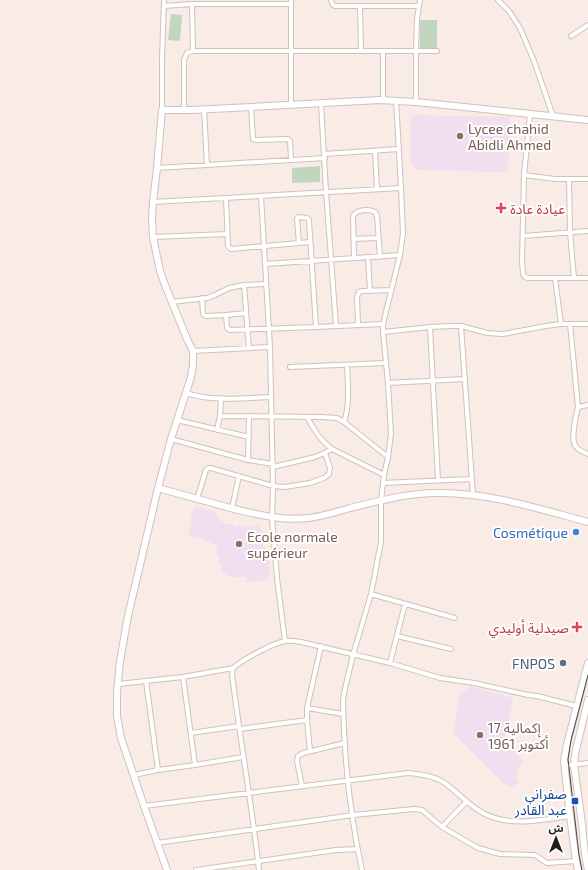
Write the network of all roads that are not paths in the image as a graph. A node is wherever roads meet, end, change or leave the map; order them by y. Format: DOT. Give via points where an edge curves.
graph roads {
  1 [pos="164,0"];
  2 [pos="330,0"];
  3 [pos="420,0"];
  4 [pos="498,0"];
  5 [pos="291,2"];
  6 [pos="192,4"];
  7 [pos="164,6"];
  8 [pos="360,6"];
  9 [pos="418,6"];
  10 [pos="588,25"];
  11 [pos="571,36"];
  12 [pos="193,51"];
  13 [pos="360,51"];
  14 [pos="383,51"];
  15 [pos="416,51"];
  16 [pos="437,51"];
  17 [pos="291,52"];
  18 [pos="383,100"];
  19 [pos="396,100"];
  20 [pos="416,102"];
  21 [pos="321,103"];
  22 [pos="291,104"];
  23 [pos="251,107"];
  24 [pos="204,109"];
  25 [pos="162,110"];
  26 [pos="184,110"];
  27 [pos="530,114"];
  28 [pos="553,116"];
  29 [pos="588,120"];
  30 [pos="399,149"];
  31 [pos="375,151"];
  32 [pos="324,156"];
  33 [pos="291,159"];
  34 [pos="207,165"];
  35 [pos="157,168"];
  36 [pos="524,175"];
  37 [pos="569,179"];
  38 [pos="588,180"];
  39 [pos="401,188"];
  40 [pos="377,189"];
  41 [pos="326,192"];
  42 [pos="262,196"];
  43 [pos="226,198"];
  44 [pos="153,202"];
  45 [pos="588,231"];
  46 [pos="570,232"];
  47 [pos="227,234"];
  48 [pos="523,236"];
  49 [pos="153,237"];
  50 [pos="378,238"];
  51 [pos="353,239"];
  52 [pos="310,242"];
  53 [pos="299,243"];
  54 [pos="264,246"];
  55 [pos="400,255"];
  56 [pos="380,257"];
  57 [pos="354,258"];
  58 [pos="368,258"];
  59 [pos="331,260"];
  60 [pos="311,261"];
  61 [pos="265,264"];
  62 [pos="555,278"];
  63 [pos="574,278"];
  64 [pos="588,278"];
  65 [pos="266,284"];
  66 [pos="244,285"];
  67 [pos="391,290"];
  68 [pos="370,291"];
  69 [pos="202,298"];
  70 [pos="172,302"];
  71 [pos="246,313"];
  72 [pos="226,315"];
  73 [pos="358,324"];
  74 [pos="383,324"];
  75 [pos="561,324"];
  76 [pos="570,324"];
  77 [pos="588,324"];
  78 [pos="336,325"];
  79 [pos="461,326"];
  80 [pos="316,327"];
  81 [pos="430,327"];
  82 [pos="269,329"];
  83 [pos="248,330"];
  84 [pos="383,332"];
  85 [pos="270,347"];
  86 [pos="249,348"];
  87 [pos="193,351"];
  88 [pos="385,363"];
  89 [pos="348,365"];
  90 [pos="290,367"];
  91 [pos="465,379"];
  92 [pos="432,380"];
  93 [pos="388,383"];
  94 [pos="186,393"];
  95 [pos="271,397"];
  96 [pos="221,398"];
  97 [pos="588,405"];
  98 [pos="578,407"];
  99 [pos="220,416"];
  100 [pos="249,416"];
  101 [pos="272,416"];
  102 [pos="307,417"];
  103 [pos="177,420"];
  104 [pos="344,422"];
  105 [pos="217,430"];
  106 [pos="249,437"];
  107 [pos="171,439"];
  108 [pos="332,449"];
  109 [pos="325,453"];
  110 [pos="588,454"];
  111 [pos="388,457"];
  112 [pos="248,460"];
  113 [pos="273,465"];
  114 [pos="384,475"];
  115 [pos="239,476"];
  116 [pos="471,479"];
  117 [pos="438,480"];
  118 [pos="383,483"];
  119 [pos="273,486"];
  120 [pos="158,488"];
  121 [pos="473,495"];
  122 [pos="197,499"];
  123 [pos="381,500"];
  124 [pos="232,508"];
  125 [pos="272,518"];
  126 [pos="588,522"];
  127 [pos="372,594"];
  128 [pos="405,604"];
  129 [pos="454,618"];
  130 [pos="397,636"];
  131 [pos="285,641"];
  132 [pos="321,646"];
  133 [pos="452,649"];
  134 [pos="353,655"];
  135 [pos="390,663"];
  136 [pos="588,663"];
  137 [pos="233,668"];
  138 [pos="183,677"];
  139 [pos="146,681"];
  140 [pos="118,684"];
  141 [pos="588,700"];
  142 [pos="576,706"];
  143 [pos="307,708"];
  144 [pos="343,714"];
  145 [pos="307,720"];
  146 [pos="239,727"];
  147 [pos="190,733"];
  148 [pos="345,743"];
  149 [pos="310,751"];
  150 [pos="243,757"];
  151 [pos="588,763"];
  152 [pos="195,765"];
  153 [pos="574,765"];
  154 [pos="564,766"];
  155 [pos="158,770"];
  156 [pos="134,775"];
  157 [pos="348,780"];
  158 [pos="302,786"];
  159 [pos="248,793"];
  160 [pos="466,802"];
  161 [pos="144,806"];
  162 [pos="353,815"];
  163 [pos="570,816"];
  164 [pos="442,827"];
  165 [pos="254,830"];
  166 [pos="157,843"];
  167 [pos="358,848"];
  168 [pos="258,860"];
  169 [pos="576,861"];
  170 [pos="167,870"];
  171 [pos="196,870"];
  172 [pos="259,870"];
  173 [pos="362,870"];
  174 [pos="578,870"];
  175 [pos="588,870"];
  1 -- 7 [label="street"];
  2 -- 8 [label="street" via="335,6"];
  3 -- 9 [label="street"];
  4 -- 28 [label="street" via="520,28"];
  5 -- 6 [label="street"];
  5 -- 17 [label="street"];
  6 -- 7 [label="street"];
  6 -- 12 [label="street"];
  7 -- 25 [label="street"];
  8 -- 9 [label="street"];
  8 -- 13 [label="street"];
  9 -- 15 [label="street"];
  10 -- 11 [label="street"];
  12 -- 17 [label="street"];
  12 -- 26 [label="street" via="187,54 184,60"];
  13 -- 14 [label="street"];
  13 -- 17 [label="street"];
  14 -- 15 [label="street"];
  14 -- 18 [label="street"];
  15 -- 16 [label="street"];
  15 -- 20 [label="street"];
  17 -- 22 [label="street"];
  18 -- 19 [label="street"];
  18 -- 21 [label="street"];
  19 -- 20 [label="street"];
  19 -- 30 [label="street"];
  20 -- 27 [label="street"];
  21 -- 22 [label="street"];
  21 -- 32 [label="street"];
  22 -- 23 [label="street"];
  23 -- 24 [label="street"];
  23 -- 33 [label="street" via="253,139 289,139"];
  24 -- 26 [label="street"];
  24 -- 34 [label="street"];
  25 -- 26 [label="street"];
  25 -- 35 [label="street"];
  27 -- 28 [label="street"];
  27 -- 36 [label="street"];
  28 -- 29 [label="street"];
  30 -- 31 [label="street"];
  30 -- 39 [label="street"];
  31 -- 32 [label="street"];
  31 -- 40 [label="street"];
  32 -- 33 [label="street"];
  32 -- 41 [label="street"];
  33 -- 34 [label="street"];
  34 -- 35 [label="street"];
  35 -- 44 [label="street"];
  36 -- 37 [label="street"];
  36 -- 48 [label="street"];
  37 -- 38 [label="street"];
  37 -- 46 [label="street"];
  39 -- 40 [label="street"];
  39 -- 55 [label="street" via="403,225"];
  40 -- 41 [label="street"];
  41 -- 42 [label="street"];
  41 -- 59 [label="street"];
  42 -- 43 [label="street"];
  42 -- 54 [label="street"];
  43 -- 44 [label="street"];
  43 -- 47 [label="street"];
  44 -- 49 [label="street"];
  45 -- 46 [label="street"];
  46 -- 48 [label="street"];
  46 -- 63 [label="street"];
  47 -- 49 [label="street"];
  47 -- 54 [label="street" via="228,246 231,249"];
  48 -- 62 [label="street" via="524,276"];
  49 -- 70 [label="street" via="160,271"];
  50 -- 51 [label="street"];
  50 -- 51 [label="street" via="377,214 374,211 358,211 352,218"];
  50 -- 56 [label="street"];
  51 -- 57 [label="street"];
  52 -- 53 [label="street"];
  52 -- 53 [label="street" via="308,219 298,217"];
  52 -- 60 [label="street"];
  53 -- 54 [label="street"];
  54 -- 61 [label="street"];
  55 -- 56 [label="street"];
  55 -- 67 [label="street"];
  56 -- 58 [label="street"];
  57 -- 58 [label="street"];
  57 -- 59 [label="street"];
  58 -- 68 [label="street"];
  59 -- 60 [label="street"];
  59 -- 78 [label="street"];
  60 -- 61 [label="street"];
  60 -- 80 [label="street"];
  61 -- 65 [label="street"];
  62 -- 63 [label="street"];
  62 -- 75 [label="street"];
  63 -- 64 [label="street"];
  65 -- 66 [label="street"];
  65 -- 82 [label="street"];
  66 -- 69 [label="street"];
  66 -- 71 [label="street"];
  67 -- 68 [label="street"];
  67 -- 74 [label="street"];
  68 -- 73 [label="street" via="361,291 357,295"];
  69 -- 70 [label="street"];
  69 -- 72 [label="street" via="204,315"];
  70 -- 87 [label="street"];
  71 -- 72 [label="street"];
  71 -- 83 [label="street"];
  72 -- 83 [label="street" via="228,329"];
  73 -- 74 [label="street"];
  73 -- 78 [label="street"];
  74 -- 84 [label="street"];
  75 -- 76 [label="street"];
  75 -- 79 [label="street" via="503,334 487,333"];
  76 -- 77 [label="street"];
  76 -- 98 [label="street"];
  78 -- 80 [label="street"];
  79 -- 81 [label="street"];
  79 -- 91 [label="street"];
  80 -- 82 [label="street"];
  81 -- 84 [label="street"];
  81 -- 92 [label="street"];
  82 -- 83 [label="street"];
  82 -- 85 [label="street"];
  83 -- 86 [label="street"];
  84 -- 88 [label="street"];
  85 -- 86 [label="street"];
  85 -- 95 [label="street"];
  86 -- 87 [label="street"];
  87 -- 94 [label="street" via="191,377"];
  88 -- 89 [label="street"];
  88 -- 93 [label="street"];
  89 -- 90 [label="street"];
  89 -- 104 [label="street" via="348,402"];
  91 -- 92 [label="street"];
  91 -- 116 [label="street"];
  92 -- 93 [label="street"];
  92 -- 117 [label="street"];
  93 -- 111 [label="street" via="392,434"];
  94 -- 96 [label="street"];
  94 -- 103 [label="street"];
  95 -- 96 [label="street"];
  95 -- 101 [label="street"];
  96 -- 99 [label="street"];
  97 -- 98 [label="street"];
  98 -- 110 [label="street" via="574,445"];
  99 -- 100 [label="street"];
  99 -- 105 [label="street"];
  100 -- 101 [label="street"];
  100 -- 106 [label="street"];
  101 -- 102 [label="street"];
  101 -- 113 [label="street"];
  102 -- 104 [label="street" via="336,418"];
  102 -- 108 [label="street" via="318,436"];
  103 -- 105 [label="street"];
  103 -- 107 [label="street"];
  104 -- 111 [label="street"];
  105 -- 106 [label="street"];
  106 -- 112 [label="street"];
  107 -- 112 [label="street"];
  107 -- 120 [label="street"];
  108 -- 109 [label="street"];
  108 -- 114 [label="street"];
  109 -- 113 [label="street"];
  109 -- 119 [label="street" via="330,470 327,476 297,486"];
  111 -- 114 [label="street"];
  112 -- 113 [label="street"];
  113 -- 119 [label="street"];
  114 -- 118 [label="street"];
  115 -- 119 [label="street"];
  115 -- 122 [label="street" via="208,468"];
  115 -- 124 [label="street"];
  116 -- 117 [label="street"];
  116 -- 121 [label="street"];
  117 -- 118 [label="street"];
  118 -- 123 [label="street"];
  119 -- 125 [label="street"];
  120 -- 122 [label="street"];
  120 -- 140 [label="street" via="128,616"];
  121 -- 123 [label="street" via="424,493"];
  121 -- 126 [label="street"];
  122 -- 124 [label="street"];
  123 -- 125 [label="street" via="322,516 299,519"];
  123 -- 127 [label="street" via="381,542"];
  124 -- 125 [label="street"];
  125 -- 131 [label="street"];
  127 -- 128 [label="street"];
  127 -- 134 [label="street"];
  128 -- 129 [label="street"];
  128 -- 130 [label="street"];
  130 -- 133 [label="street"];
  130 -- 135 [label="street"];
  131 -- 132 [label="street"];
  131 -- 137 [label="street" via="250,656"];
  132 -- 134 [label="street"];
  132 -- 143 [label="street"];
  134 -- 135 [label="street"];
  134 -- 144 [label="street" via="344,693"];
  135 -- 142 [label="street" via="440,678"];
  136 -- 142 [label="street"];
  137 -- 138 [label="street"];
  137 -- 146 [label="street"];
  138 -- 139 [label="street"];
  138 -- 147 [label="street"];
  139 -- 140 [label="street"];
  139 -- 155 [label="street"];
  140 -- 156 [label="street" via="117,716 121,738"];
  141 -- 153 [label="street"];
  142 -- 154 [label="street"];
  143 -- 144 [label="street"];
  143 -- 145 [label="street"];
  144 -- 148 [label="street"];
  145 -- 146 [label="street"];
  145 -- 149 [label="street"];
  146 -- 147 [label="street"];
  146 -- 150 [label="street"];
  147 -- 152 [label="street"];
  148 -- 149 [label="street"];
  148 -- 157 [label="street"];
  149 -- 158 [label="street" via="298,756"];
  150 -- 152 [label="street"];
  150 -- 159 [label="street"];
  151 -- 153 [label="street"];
  152 -- 155 [label="street"];
  153 -- 154 [label="street"];
  153 -- 175 [label="street"];
  154 -- 163 [label="street"];
  155 -- 156 [label="street"];
  156 -- 161 [label="street"];
  157 -- 158 [label="street"];
  157 -- 160 [label="street" via="400,774 432,777 446,784"];
  157 -- 162 [label="street"];
  158 -- 159 [label="street"];
  159 -- 161 [label="street"];
  159 -- 165 [label="street"];
  160 -- 163 [label="street" via="499,819 532,821"];
  160 -- 164 [label="street"];
  161 -- 166 [label="street"];
  162 -- 164 [label="street" via="422,810"];
  162 -- 165 [label="street"];
  162 -- 167 [label="street"];
  163 -- 169 [label="street"];
  164 -- 169 [label="street" via="478,848 500,854 535,855 548,863"];
  165 -- 166 [label="street"];
  165 -- 168 [label="street"];
  166 -- 170 [label="street"];
  167 -- 168 [label="street"];
  167 -- 173 [label="street"];
  168 -- 171 [label="street"];
  168 -- 172 [label="street"];
  169 -- 174 [label="street"];
}
